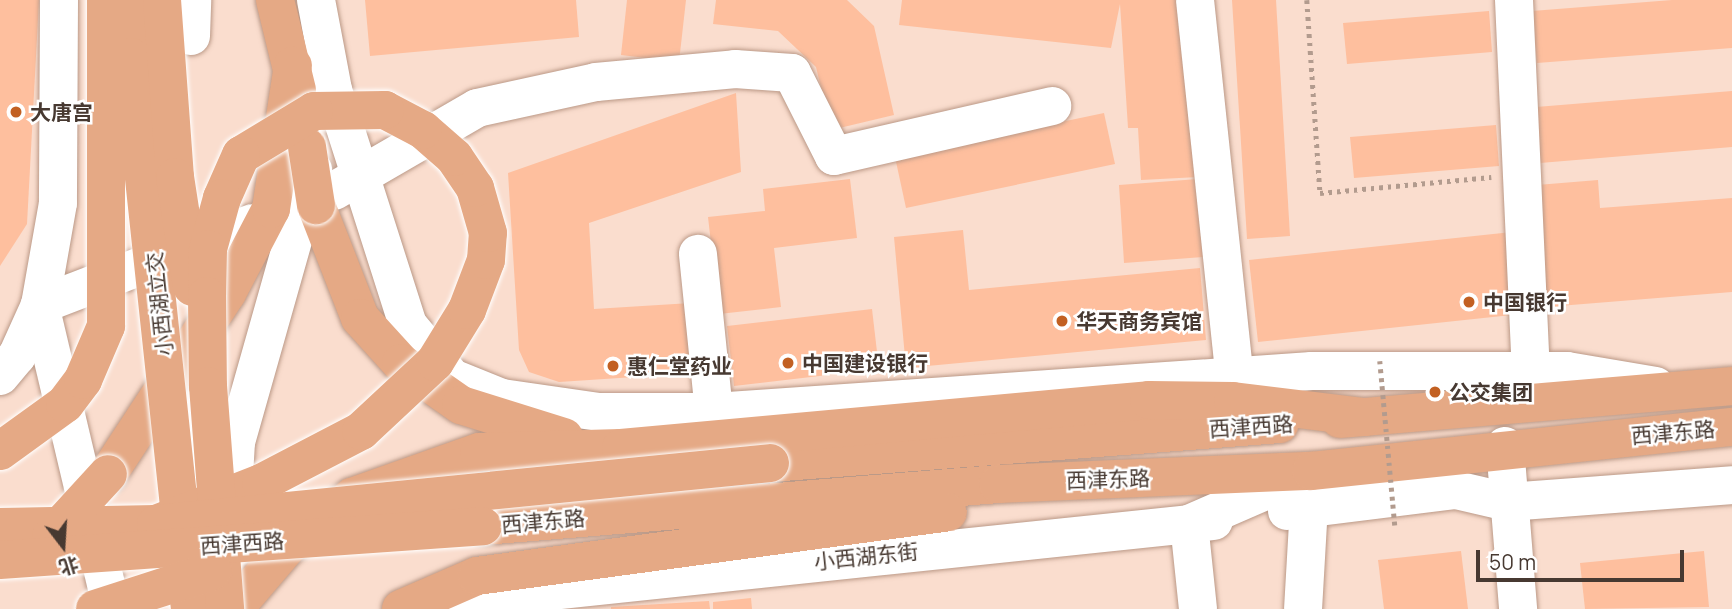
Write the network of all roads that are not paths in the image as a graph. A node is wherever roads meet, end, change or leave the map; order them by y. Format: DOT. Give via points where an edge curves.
graph roads {
  1 [pos="59,0"];
  2 [pos="106,0"];
  3 [pos="133,0"];
  4 [pos="162,0"];
  5 [pos="275,0"];
  6 [pos="316,0"];
  7 [pos="1195,0"];
  8 [pos="1514,0"];
  9 [pos="293,66"];
  10 [pos="333,90"];
  11 [pos="1052,106"];
  12 [pos="336,192"];
  13 [pos="252,235"];
  14 [pos="698,254"];
  15 [pos="40,305"];
  16 [pos="1531,371"];
  17 [pos="0,376"];
  18 [pos="1235,378"];
  19 [pos="208,386"];
  20 [pos="1732,386"];
  21 [pos="1683,390"];
  22 [pos="714,412"];
  23 [pos="1364,417"];
  24 [pos="1732,427"];
  25 [pos="1505,446"];
  26 [pos="621,448"];
  27 [pos="0,451"];
  28 [pos="1732,485"];
  29 [pos="1312,489"];
  30 [pos="997,494"];
  31 [pos="1508,502"];
  32 [pos="156,524"];
  33 [pos="1189,524"];
  34 [pos="483,526"];
  35 [pos="0,527"];
  36 [pos="231,527"];
  37 [pos="0,560"];
  38 [pos="0,582"];
  39 [pos="552,598"];
  40 [pos="234,604"];
  41 [pos="95,609"];
  42 [pos="112,609"];
  43 [pos="176,609"];
  44 [pos="190,609"];
  45 [pos="401,609"];
  46 [pos="412,609"];
  47 [pos="1198,609"];
  48 [pos="1303,609"];
  49 [pos="1518,609"];
  1 -- 15 [label="street" via="58,203"];
  2 -- 27 [label="main road, bridge" via="106,326 83,380 65,404 37,431"];
  3 -- 44 [label="main road, 小西湖立交, bridge" via="131,57"];
  4 -- 19 [label="main road, bridge" via="175,177"];
  5 -- 9 [label="main road"];
  6 -- 10 [label="street"];
  7 -- 18 [label="street"];
  8 -- 16 [label="street"];
  9 -- 12 [label="main road, bridge" via="307,147"];
  9 -- 13 [label="main road" via="271,209"];
  10 -- 12 [label="street"];
  10 -- 36 [label="street" via="290,266 236,442"];
  11 -- 12 [label="street" via="834,156 792,73 735,69 596,82 477,108"];
  12 -- 22 [label="street" via="408,325 452,378 502,398 599,412"];
  12 -- 26 [label="main road" via="360,318 401,363 461,405 535,431"];
  13 -- 15 [label="street"];
  13 -- 38 [label="main road, bridge" via="108,474"];
  14 -- 22 [label="street"];
  15 -- 17 [label="street" via="17,356"];
  15 -- 42 [label="street"];
  16 -- 18 [label="street" via="1312,371"];
  16 -- 21 [label="street"];
  18 -- 22 [label="street"];
  19 -- 32 [label="main road, bridge" via="208,249 241,155 314,111 386,110 454,157 478,200 488,233 486,261 467,310 435,362 361,431 261,483"];
  19 -- 40 [label="main road, bridge"];
  20 -- 21 [label="main road, 西津西路"];
  21 -- 23 [label="main road, 西津西路"];
  22 -- 26 [label="street"];
  23 -- 26 [label="main road" via="1233,401 1149,400"];
  23 -- 32 [label="main road, 西津西路, bridge" via="771,463"];
  24 -- 25 [label="main road, 西津东路"];
  25 -- 29 [label="main road, 西津东路"];
  25 -- 31 [label="street"];
  26 -- 40 [label="main road" via="479,452 352,497 287,547"];
  28 -- 31 [label="street, 小西湖东街"];
  29 -- 30 [label="main road, 西津东路"];
  29 -- 31 [label="street, 小西湖东街" via="1457,491"];
  29 -- 33 [label="street, 小西湖东街"];
  29 -- 48 [label="street"];
  30 -- 34 [label="main road, 西津东路"];
  30 -- 45 [label="main road" via="477,576"];
  31 -- 49 [label="street"];
  32 -- 35 [label="main road, 西津西路, bridge"];
  33 -- 39 [label="street, 小西湖东街"];
  33 -- 47 [label="street"];
  34 -- 37 [label="main road, 西津西路, bridge"];
  34 -- 41 [label="main road, bridge" via="213,571"];
  36 -- 40 [label="street"];
  36 -- 43 [label="street" via="208,570"];
  39 -- 46 [label="street, 小西湖东街"];
}
